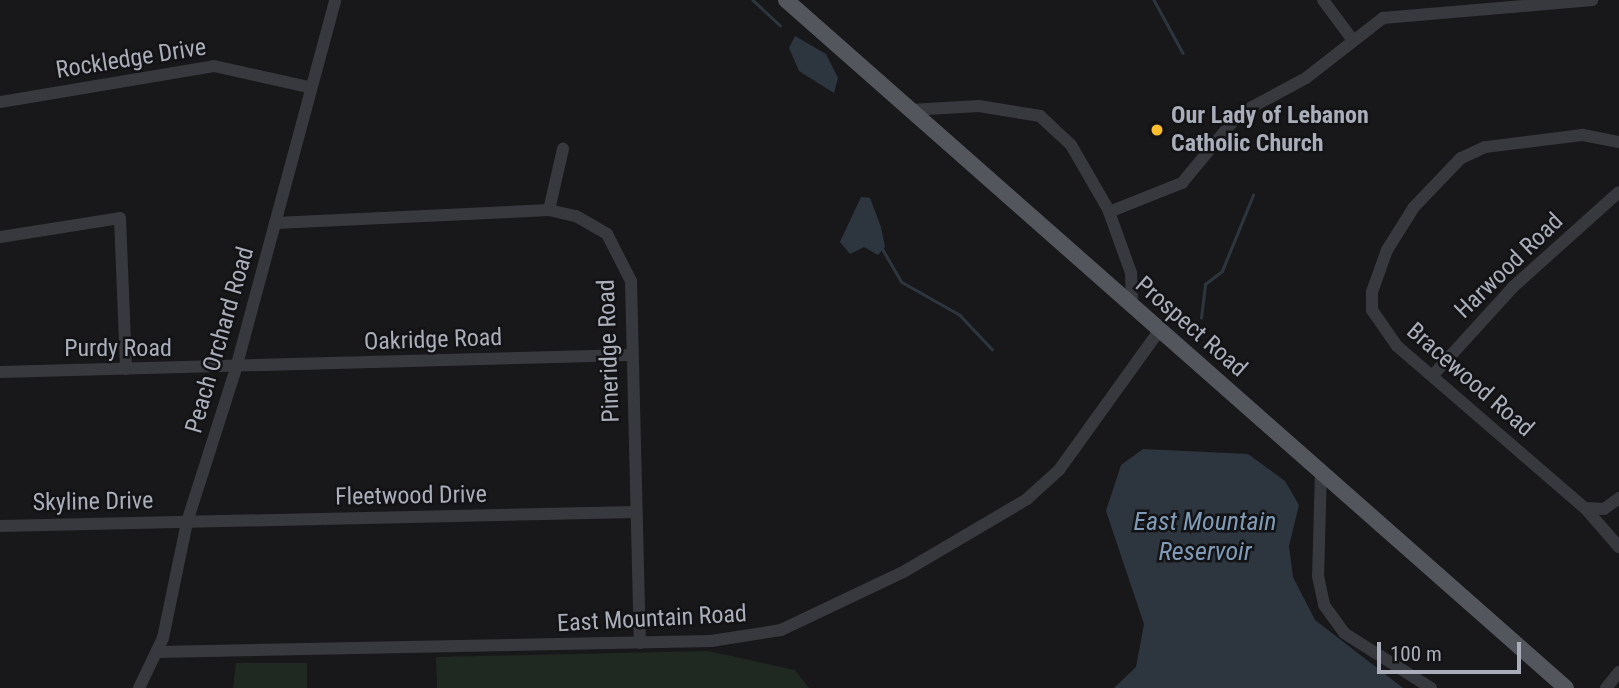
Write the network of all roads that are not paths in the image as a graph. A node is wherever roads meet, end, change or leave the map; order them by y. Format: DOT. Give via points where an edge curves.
graph roads {
  1 [pos="335,0"];
  2 [pos="786,0"];
  3 [pos="1323,0"];
  4 [pos="1592,0"];
  5 [pos="1352,39"];
  6 [pos="308,87"];
  7 [pos="0,102"];
  8 [pos="910,110"];
  9 [pos="1619,142"];
  10 [pos="563,149"];
  11 [pos="1619,191"];
  12 [pos="549,210"];
  13 [pos="1109,212"];
  14 [pos="275,223"];
  15 [pos="0,237"];
  16 [pos="1132,306"];
  17 [pos="1159,331"];
  18 [pos="631,355"];
  19 [pos="236,368"];
  20 [pos="126,369"];
  21 [pos="0,372"];
  22 [pos="1433,375"];
  23 [pos="1321,471"];
  24 [pos="1619,498"];
  25 [pos="1585,509"];
  26 [pos="635,512"];
  27 [pos="187,522"];
  28 [pos="0,526"];
  29 [pos="1619,547"];
  30 [pos="640,643"];
  31 [pos="157,652"];
  32 [pos="1619,672"];
  33 [pos="139,688"];
  34 [pos="1431,688"];
  35 [pos="1566,688"];
  36 [pos="1606,688"];
  1 -- 6 [label="street, Peach Orchard Road"];
  2 -- 8 [label="main road, Prospect Road"];
  3 -- 5 [label="street"];
  4 -- 5 [label="street" via="1409,11 1377,21"];
  5 -- 13 [label="street" via="1306,78 1234,118 1182,183"];
  6 -- 7 [label="street, Rockledge Drive" via="214,66"];
  6 -- 14 [label="street, Peach Orchard Road"];
  8 -- 13 [label="street" via="979,106 1040,116 1071,145"];
  8 -- 16 [label="main road, Prospect Road"];
  9 -- 22 [label="street, Bracewood Road" via="1582,135 1485,147 1442,171 1428,187 1387,250 1372,292 1382,330"];
  10 -- 12 [label="street"];
  11 -- 22 [label="street, Harwood Road" via="1513,287"];
  12 -- 14 [label="street, Pineridge Road"];
  12 -- 18 [label="street, Pineridge Road" via="594,223 618,247 631,281"];
  13 -- 16 [label="street" via="1131,273"];
  14 -- 19 [label="street, Peach Orchard Road"];
  15 -- 20 [label="street" via="107,215 120,218"];
  16 -- 17 [label="main road, Prospect Road"];
  17 -- 23 [label="main road, Prospect Road"];
  17 -- 30 [label="street, East Mountain Road" via="1059,470 997,521 822,615 781,630"];
  18 -- 19 [label="street, Oakridge Road"];
  18 -- 26 [label="street, Pineridge Road"];
  19 -- 20 [label="street, Purdy Road"];
  19 -- 27 [label="street, Peach Orchard Road"];
  20 -- 21 [label="street, Purdy Road"];
  22 -- 25 [label="street, Bracewood Road"];
  23 -- 34 [label="street" via="1318,576 1324,605 1344,632"];
  23 -- 35 [label="main road, Prospect Road"];
  24 -- 25 [label="street" via="1604,509"];
  25 -- 29 [label="street, Bracewood Road"];
  26 -- 27 [label="street, Fleetwood Drive"];
  26 -- 30 [label="street, Pineridge Road"];
  27 -- 28 [label="street, Skyline Drive"];
  27 -- 31 [label="street, Peach Orchard Road"];
  30 -- 31 [label="street, East Mountain Road"];
  31 -- 33 [label="street, Peach Orchard Road"];
  32 -- 36 [label="street"];
}
